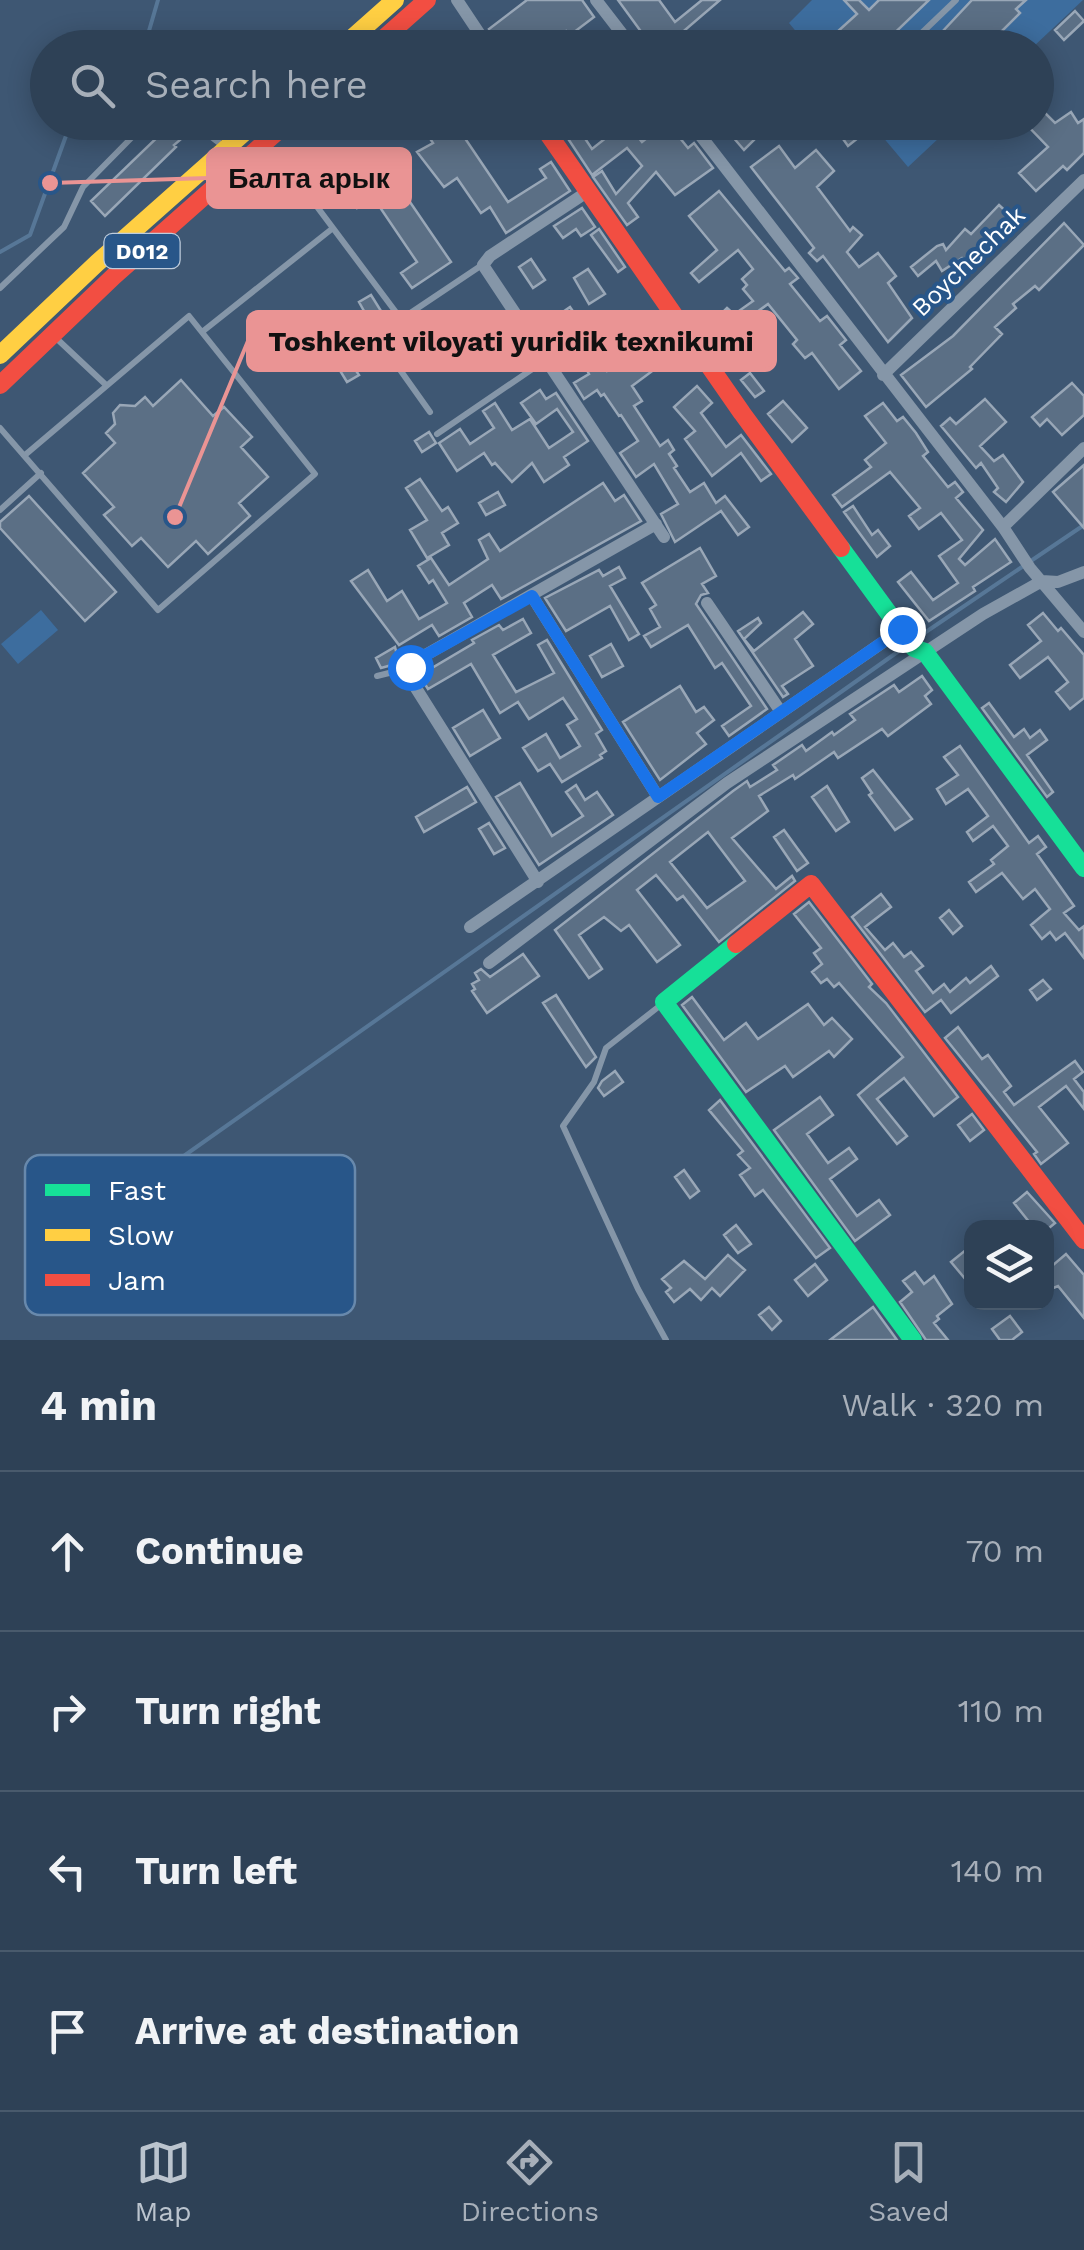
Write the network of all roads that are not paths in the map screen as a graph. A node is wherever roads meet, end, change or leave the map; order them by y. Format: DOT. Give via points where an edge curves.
graph roads {
  1 [pos="396,0"];
  2 [pos="427,0"];
  3 [pos="457,0"];
  4 [pos="596,0"];
  5 [pos="956,0"];
  6 [pos="362,30"];
  7 [pos="393,30"];
  8 [pos="477,30"];
  9 [pos="619,30"];
  10 [pos="925,30"];
  11 [pos="130,140"];
  12 [pos="216,140"];
  13 [pos="236,140"];
  14 [pos="268,140"];
  15 [pos="552,140"];
  16 [pos="704,140"];
  17 [pos="227,148"];
  18 [pos="1084,180"];
  19 [pos="587,192"];
  20 [pos="309,196"];
  21 [pos="333,228"];
  22 [pos="483,264"];
  23 [pos="0,288"];
  24 [pos="400,319"];
  25 [pos="202,332"];
  26 [pos="51,334"];
  27 [pos="0,355"];
  28 [pos="548,358"];
  29 [pos="882,375"];
  30 [pos="0,385"];
  31 [pos="105,385"];
  32 [pos="430,412"];
  33 [pos="0,428"];
  34 [pos="437,434"];
  35 [pos="1084,448"];
  36 [pos="24,455"];
  37 [pos="40,473"];
  38 [pos="0,510"];
  39 [pos="656,524"];
  40 [pos="1004,527"];
  41 [pos="664,536"];
  42 [pos="1084,572"];
  43 [pos="1042,581"];
  44 [pos="532,596"];
  45 [pos="707,603"];
  46 [pos="1084,632"];
  47 [pos="912,642"];
  48 [pos="410,667"];
  49 [pos="377,676"];
  50 [pos="781,712"];
  51 [pos="658,797"];
  52 [pos="1081,858"];
  53 [pos="538,882"];
  54 [pos="470,927"];
  55 [pos="489,963"];
  56 [pos="664,1002"];
  57 [pos="1084,1240"];
  58 [pos="666,1340"];
  59 [pos="913,1340"];
  1 -- 6 [label="main road"];
  2 -- 7 [label="main road"];
  3 -- 8 [label="street"];
  4 -- 9 [label="street"];
  5 -- 10 [label="lane"];
  11 -- 23 [label="lane" via="84,186 64,227"];
  12 -- 17 [label="lane"];
  13 -- 17 [label="main road, D012"];
  14 -- 26 [label="main road, D012"];
  15 -- 19 [label="main road"];
  16 -- 29 [label="street"];
  17 -- 27 [label="main road, D012"];
  18 -- 29 [label="street, Boychechak"];
  19 -- 22 [label="street"];
  19 -- 47 [label="main road"];
  20 -- 21 [label="lane"];
  21 -- 24 [label="lane"];
  21 -- 25 [label="lane"];
  22 -- 24 [label="lane"];
  22 -- 28 [label="street"];
  24 -- 32 [label="lane" via="376,336"];
  25 -- 31 [label="lane" via="189,316"];
  25 -- 37 [label="lane" via="316,474 158,610"];
  26 -- 30 [label="main road, D012"];
  26 -- 31 [label="lane"];
  28 -- 34 [label="lane"];
  28 -- 39 [label="street"];
  29 -- 40 [label="street"];
  31 -- 36 [label="lane"];
  33 -- 36 [label="lane"];
  35 -- 40 [label="street"];
  36 -- 37 [label="lane"];
  37 -- 38 [label="lane"];
  39 -- 41 [label="street"];
  39 -- 44 [label="street"];
  40 -- 43 [label="street"];
  42 -- 43 [label="street"];
  43 -- 46 [label="street"];
  43 -- 47 [label="street"];
  44 -- 48 [label="street"];
  44 -- 51 [label="street"];
  45 -- 50 [label="street"];
  47 -- 50 [label="street"];
  47 -- 52 [label="main road"];
  47 -- 55 [label="street"];
  48 -- 49 [label="lane"];
  48 -- 53 [label="street" via="414,685"];
  50 -- 51 [label="street"];
  51 -- 53 [label="street"];
  53 -- 54 [label="street"];
  56 -- 57 [label="main road" via="811,884"];
  56 -- 58 [label="lane" via="606,1048 594,1082 563,1126"];
  56 -- 59 [label="main road"];
}
